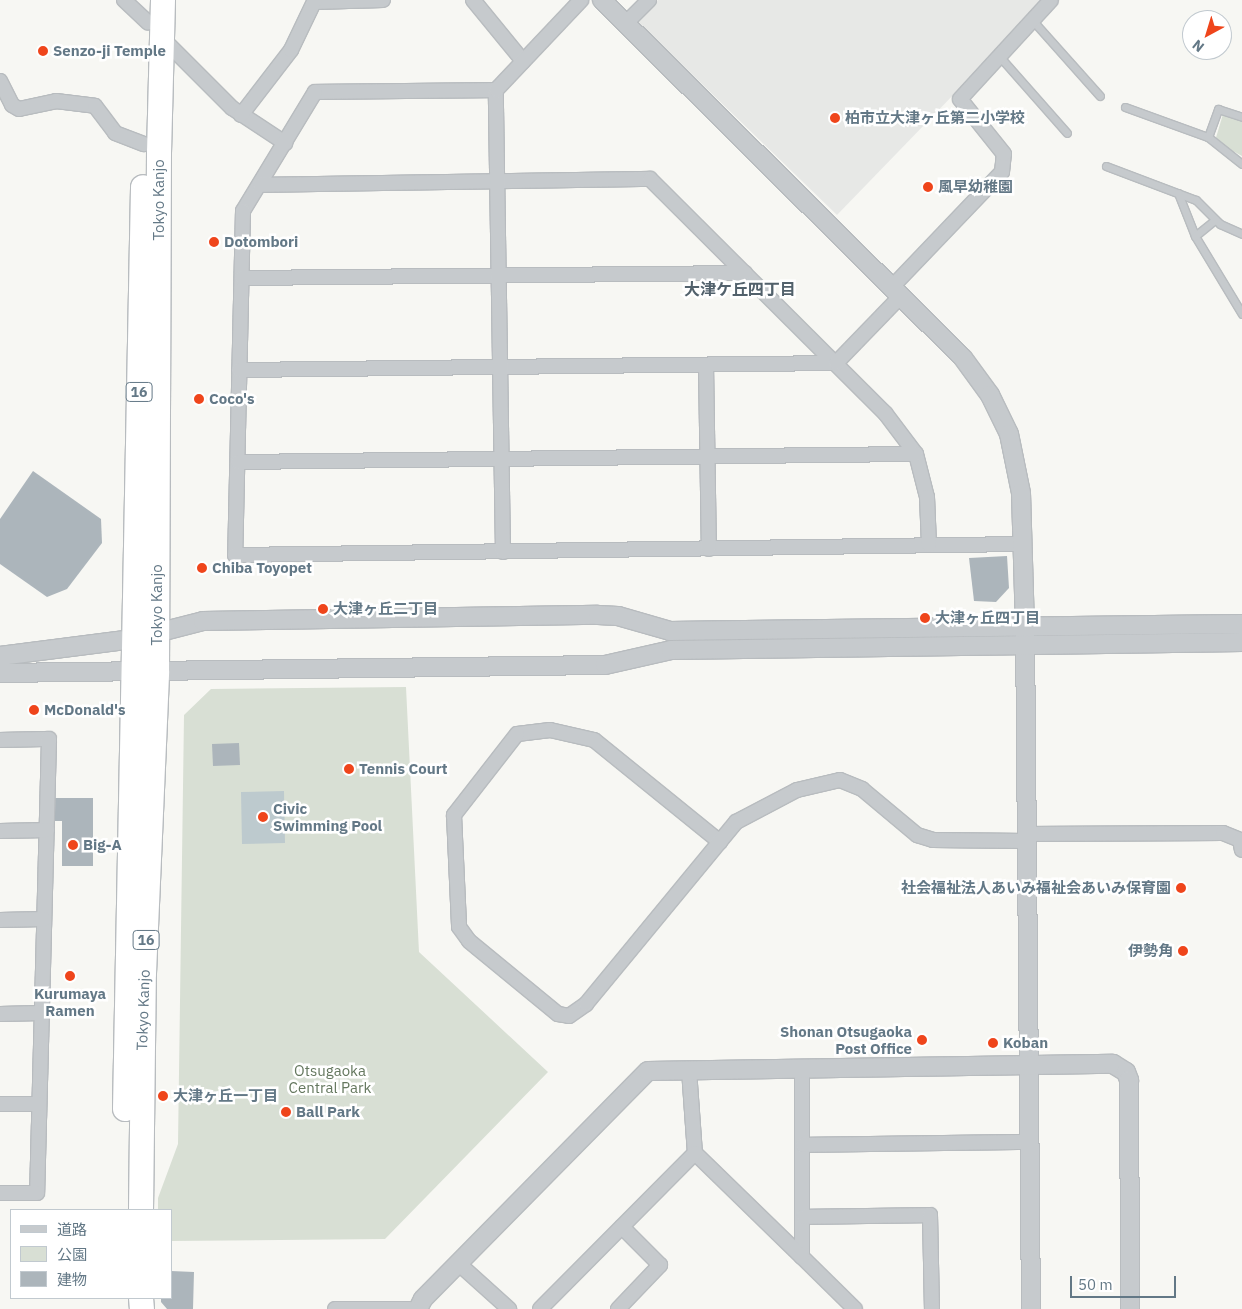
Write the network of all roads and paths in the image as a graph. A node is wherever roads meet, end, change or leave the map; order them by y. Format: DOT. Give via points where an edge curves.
graph roads {
  1 [pos="124,0"];
  2 [pos="163,0"];
  3 [pos="383,0"];
  4 [pos="473,0"];
  5 [pos="581,0"];
  6 [pos="602,0"];
  7 [pos="649,0"];
  8 [pos="1051,0"];
  9 [pos="314,1"];
  10 [pos="152,20"];
  11 [pos="1034,22"];
  12 [pos="625,24"];
  13 [pos="1000,57"];
  14 [pos="523,61"];
  15 [pos="0,81"];
  16 [pos="496,90"];
  17 [pos="1100,96"];
  18 [pos="1125,107"];
  19 [pos="241,115"];
  20 [pos="1242,117"];
  21 [pos="1066,133"];
  22 [pos="1208,137"];
  23 [pos="285,143"];
  24 [pos="144,144"];
  25 [pos="1242,164"];
  26 [pos="1106,166"];
  27 [pos="498,183"];
  28 [pos="260,185"];
  29 [pos="1178,193"];
  30 [pos="1215,220"];
  31 [pos="1242,234"];
  32 [pos="1195,236"];
  33 [pos="745,273"];
  34 [pos="499,277"];
  35 [pos="242,278"];
  36 [pos="897,291"];
  37 [pos="1242,314"];
  38 [pos="836,363"];
  39 [pos="706,365"];
  40 [pos="500,367"];
  41 [pos="239,370"];
  42 [pos="916,454"];
  43 [pos="707,457"];
  44 [pos="501,459"];
  45 [pos="238,462"];
  46 [pos="1022,544"];
  47 [pos="929,546"];
  48 [pos="708,549"];
  49 [pos="503,552"];
  50 [pos="1242,624"];
  51 [pos="1025,627"];
  52 [pos="157,634"];
  53 [pos="133,639"];
  54 [pos="1242,642"];
  55 [pos="1024,647"];
  56 [pos="0,656"];
  57 [pos="132,671"];
  58 [pos="157,671"];
  59 [pos="0,673"];
  60 [pos="0,740"];
  61 [pos="47,830"];
  62 [pos="0,831"];
  63 [pos="1026,838"];
  64 [pos="720,842"];
  65 [pos="1242,850"];
  66 [pos="44,919"];
  67 [pos="0,920"];
  68 [pos="41,1013"];
  69 [pos="0,1014"];
  70 [pos="1028,1066"];
  71 [pos="802,1069"];
  72 [pos="689,1070"];
  73 [pos="0,1104"];
  74 [pos="40,1104"];
  75 [pos="1029,1142"];
  76 [pos="803,1145"];
  77 [pos="695,1153"];
  78 [pos="0,1193"];
  79 [pos="125,1209"];
  80 [pos="141,1209"];
  81 [pos="804,1217"];
  82 [pos="622,1227"];
  83 [pos="802,1257"];
  84 [pos="458,1263"];
  85 [pos="334,1309"];
  86 [pos="410,1309"];
  87 [pos="418,1309"];
  88 [pos="509,1309"];
  89 [pos="540,1309"];
  90 [pos="618,1309"];
  91 [pos="855,1309"];
  92 [pos="932,1309"];
  93 [pos="1032,1309"];
  94 [pos="1130,1309"];
  1 -- 10 [label="street"];
  2 -- 10 [label="highway, Tokyo Kanjo / 16"];
  3 -- 9 [label="street"];
  4 -- 14 [label="street"];
  5 -- 14 [label="street"];
  6 -- 12 [label="street"];
  7 -- 12 [label="street"];
  8 -- 11 [label="street"];
  9 -- 19 [label="street" via="291,50"];
  10 -- 19 [label="street" via="196,75"];
  10 -- 24 [label="highway, Tokyo Kanjo / 16"];
  10 -- 52 [label="highway, Tokyo Kanjo / 16"];
  11 -- 13 [label="street"];
  11 -- 17 [label="lane"];
  12 -- 36 [label="street"];
  13 -- 21 [label="lane"];
  13 -- 36 [label="street" via="960,99 1004,154 1002,172"];
  14 -- 16 [label="street"];
  15 -- 24 [label="street" via="12,105 19,109 56,101 94,106 115,133"];
  16 -- 23 [label="street" via="315,92"];
  16 -- 27 [label="street"];
  18 -- 22 [label="lane"];
  19 -- 23 [label="street"];
  20 -- 22 [label="lane" via="1218,109"];
  22 -- 25 [label="lane"];
  23 -- 28 [label="street"];
  24 -- 53 [label="highway, Tokyo Kanjo / 16"];
  26 -- 29 [label="lane"];
  27 -- 28 [label="street"];
  27 -- 33 [label="street" via="650,179"];
  27 -- 34 [label="street"];
  28 -- 35 [label="street" via="243,211"];
  29 -- 30 [label="lane" via="1196,200"];
  29 -- 32 [label="lane"];
  30 -- 31 [label="lane"];
  30 -- 32 [label="lane"];
  32 -- 37 [label="lane"];
  33 -- 34 [label="street"];
  33 -- 38 [label="street"];
  34 -- 35 [label="street"];
  34 -- 40 [label="street"];
  35 -- 41 [label="street"];
  36 -- 38 [label="street"];
  36 -- 46 [label="street" via="968,364 1001,415 1018,472"];
  38 -- 39 [label="street"];
  38 -- 42 [label="street" via="886,412"];
  39 -- 40 [label="street"];
  39 -- 43 [label="street"];
  40 -- 41 [label="street"];
  40 -- 44 [label="street"];
  41 -- 45 [label="street"];
  42 -- 43 [label="street"];
  42 -- 47 [label="street" via="927,497"];
  43 -- 44 [label="street"];
  43 -- 48 [label="street"];
  44 -- 45 [label="street"];
  44 -- 49 [label="street"];
  45 -- 49 [label="street" via="235,555"];
  46 -- 47 [label="street"];
  46 -- 51 [label="street"];
  47 -- 48 [label="street"];
  48 -- 49 [label="street"];
  50 -- 51 [label="street"];
  51 -- 52 [label="street" via="670,631 618,616 598,615 204,621"];
  51 -- 55 [label="street"];
  52 -- 53 [label="street"];
  52 -- 58 [label="highway, Tokyo Kanjo / 16"];
  53 -- 56 [label="street"];
  53 -- 57 [label="highway, Tokyo Kanjo / 16"];
  54 -- 55 [label="street"];
  55 -- 58 [label="street" via="671,650 605,665"];
  55 -- 63 [label="street"];
  57 -- 58 [label="street"];
  57 -- 59 [label="street"];
  57 -- 79 [label="highway, Tokyo Kanjo / 16" via="125,990"];
  58 -- 80 [label="highway, Tokyo Kanjo / 16" via="144,973"];
  60 -- 61 [label="street" via="50,739"];
  61 -- 62 [label="street"];
  61 -- 66 [label="street"];
  63 -- 64 [label="street" via="934,840 917,835 862,789 840,780 797,790 744,816"];
  63 -- 65 [label="street" via="1223,832 1240,840"];
  63 -- 70 [label="street"];
  64 -- 64 [label="street" via="594,740 550,730 517,734 454,815 459,927 468,941 558,1014 570,1016 586,1004"];
  66 -- 67 [label="street"];
  66 -- 68 [label="street"];
  68 -- 69 [label="street"];
  68 -- 74 [label="street"];
  70 -- 71 [label="street"];
  70 -- 75 [label="street"];
  70 -- 94 [label="street" via="1113,1064 1126,1072"];
  71 -- 72 [label="street"];
  71 -- 76 [label="street"];
  72 -- 77 [label="street"];
  72 -- 84 [label="street" via="648,1071"];
  73 -- 74 [label="street"];
  74 -- 78 [label="street" via="37,1193"];
  75 -- 76 [label="street"];
  75 -- 93 [label="street"];
  76 -- 81 [label="street"];
  77 -- 82 [label="street"];
  77 -- 83 [label="street"];
  81 -- 83 [label="street"];
  81 -- 92 [label="street" via="930,1215"];
  82 -- 89 [label="street"];
  82 -- 90 [label="street" via="660,1265"];
  83 -- 91 [label="street"];
  84 -- 87 [label="street"];
  84 -- 88 [label="street"];
  85 -- 86 [label="street"];
}
